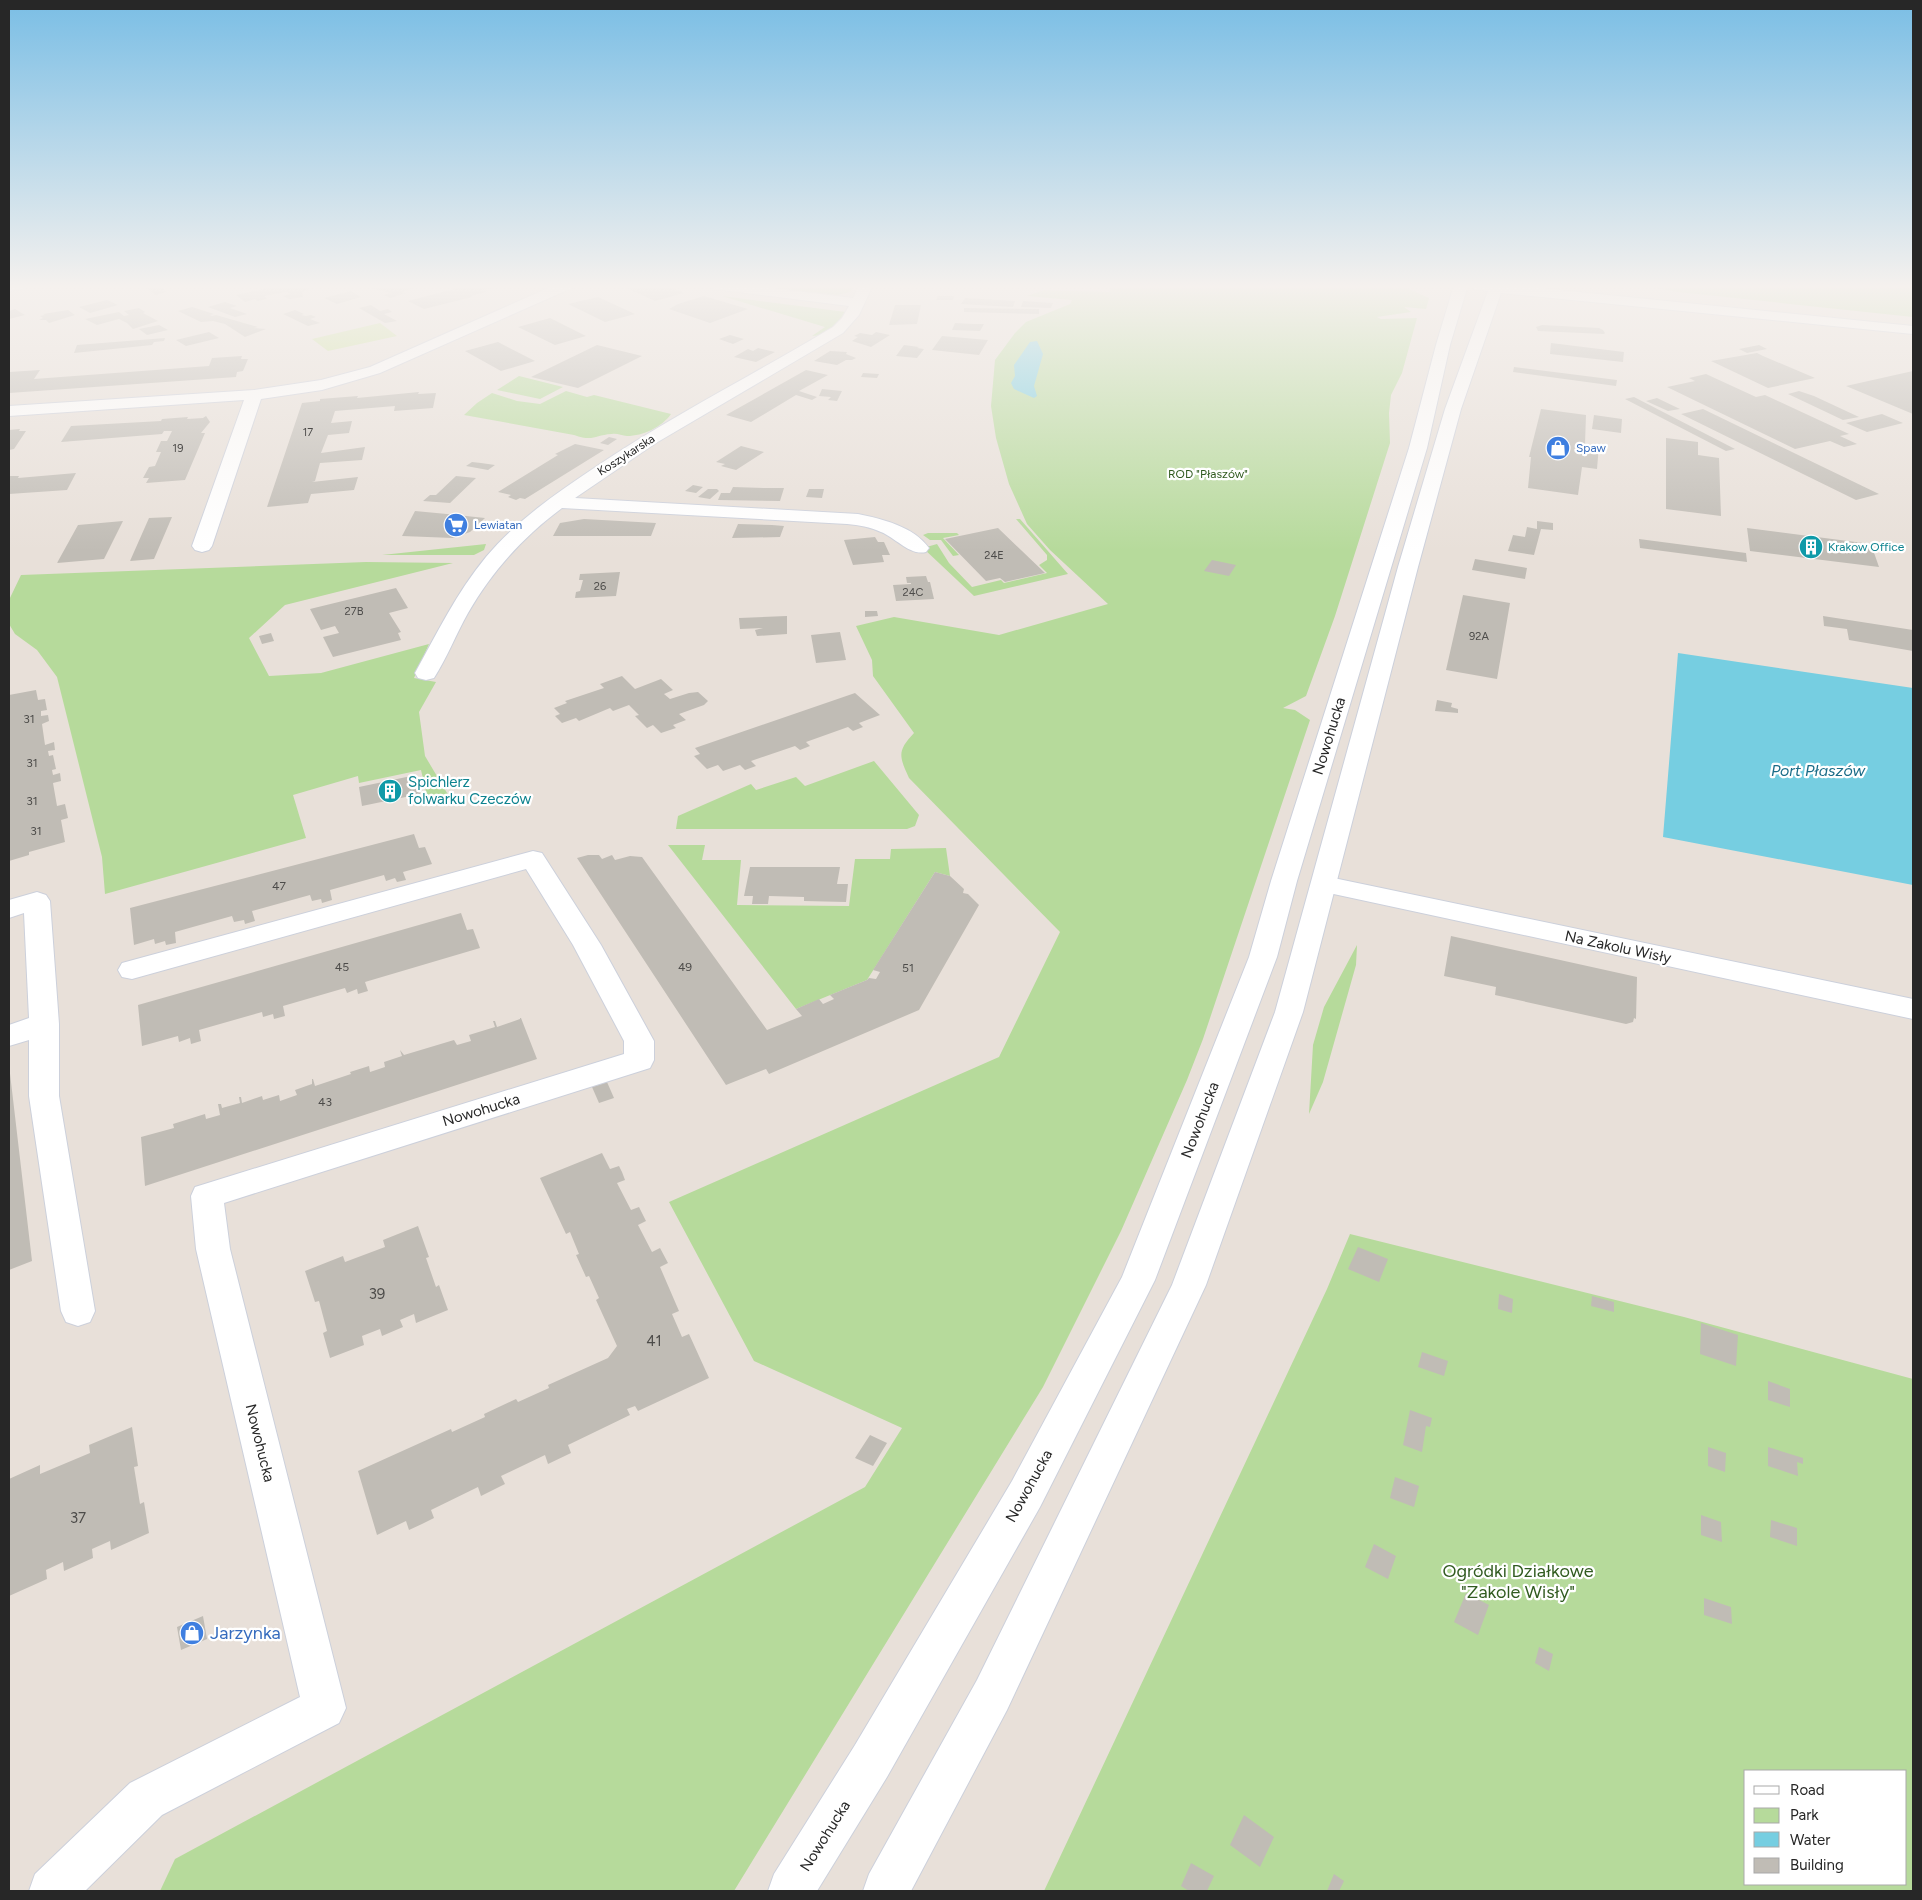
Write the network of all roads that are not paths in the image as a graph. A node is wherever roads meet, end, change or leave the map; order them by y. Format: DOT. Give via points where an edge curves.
graph roads {
  1 [pos="362,374"];
  2 [pos="763,374"];
  3 [pos="1436,374"];
  4 [pos="1462,374"];
  5 [pos="254,394"];
  6 [pos="9,411"];
  7 [pos="557,502"];
  8 [pos="202,546"];
  9 [pos="919,548"];
  10 [pos="426,672"];
  11 [pos="1324,884"];
  12 [pos="9,909"];
  13 [pos="132,970"];
  14 [pos="1913,1009"];
  15 [pos="44,1024"];
  16 [pos="9,1036"];
  17 [pos="78,1311"];
  18 [pos="52,1891"];
  19 [pos="791,1891"];
  20 [pos="886,1891"];
  1 -- 5 [label="street" via="322,385"];
  2 -- 7 [label="street, Koszykarska" via="616,460"];
  3 -- 19 [label="street, Nowohucka" via="1418,448 1263,957 1138,1280 1026,1494 871,1761"];
  4 -- 11 [label="street, Nowohucka"];
  5 -- 6 [label="street"];
  5 -- 8 [label="street"];
  7 -- 9 [label="street" via="847,518 892,529"];
  7 -- 10 [label="street, Koszykarska" via="523,531 483,575"];
  11 -- 14 [label="street, Na Zakolu Wisły"];
  11 -- 20 [label="street, Nowohucka" via="1289,1012 1189,1285 992,1695"];
  12 -- 15 [label="street" via="37,901"];
  13 -- 18 [label="street, Nowohucka" via="533,859 587,945 639,1041 640,1060 207,1196 213,1249 324,1708 146,1799"];
  15 -- 16 [label="street"];
  15 -- 17 [label="street" via="44,1096"];
}
